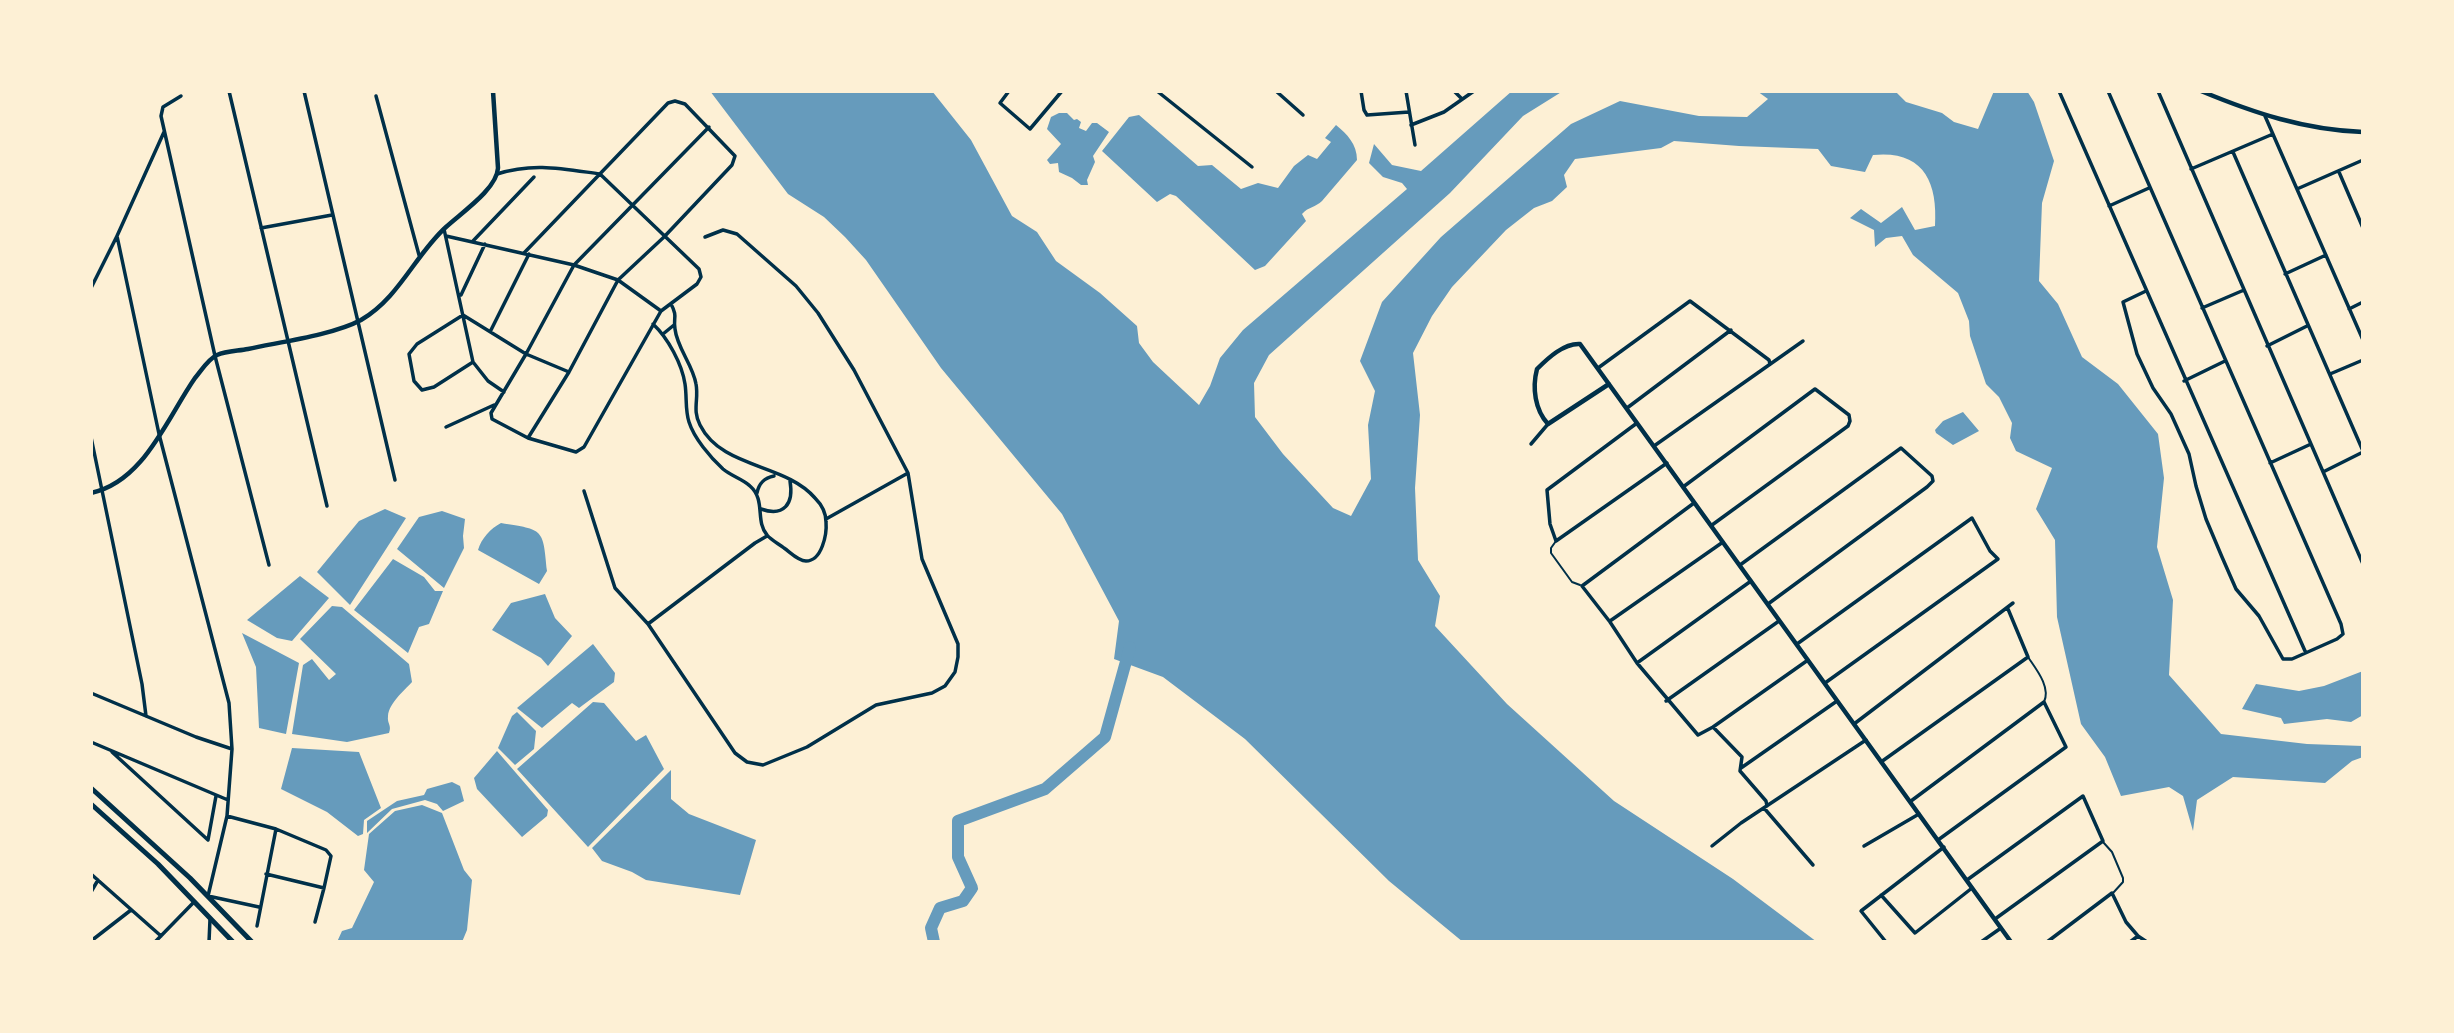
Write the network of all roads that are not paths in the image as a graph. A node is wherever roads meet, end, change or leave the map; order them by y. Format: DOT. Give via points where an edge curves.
graph roads {
  1 [pos="229,91"];
  2 [pos="304,91"];
  3 [pos="493,91"];
  4 [pos="1009,91"];
  5 [pos="1062,91"];
  6 [pos="1157,91"];
  7 [pos="1276,91"];
  8 [pos="1361,91"];
  9 [pos="1406,91"];
  10 [pos="1454,91"];
  11 [pos="1474,91"];
  12 [pos="2059,91"];
  13 [pos="2108,91"];
  14 [pos="2158,91"];
  15 [pos="2201,91"];
  16 [pos="181,96"];
  17 [pos="376,96"];
  18 [pos="1462,99"];
  19 [pos="1409,112"];
  20 [pos="1303,115"];
  21 [pos="2265,116"];
  22 [pos="1411,125"];
  23 [pos="709,127"];
  24 [pos="164,132"];
  25 [pos="2363,132"];
  26 [pos="2273,134"];
  27 [pos="1415,145"];
  28 [pos="2233,152"];
  29 [pos="2363,160"];
  30 [pos="1252,167"];
  31 [pos="2191,169"];
  32 [pos="2339,171"];
  33 [pos="497,174"];
  34 [pos="600,174"];
  35 [pos="534,177"];
  36 [pos="2149,188"];
  37 [pos="2297,189"];
  38 [pos="631,205"];
  39 [pos="2109,206"];
  40 [pos="332,215"];
  41 [pos="261,228"];
  42 [pos="2363,228"];
  43 [pos="444,229"];
  44 [pos="117,236"];
  45 [pos="446,236"];
  46 [pos="664,237"];
  47 [pos="705,237"];
  48 [pos="473,241"];
  49 [pos="485,244"];
  50 [pos="526,253"];
  51 [pos="419,256"];
  52 [pos="2326,256"];
  53 [pos="574,265"];
  54 [pos="2285,274"];
  55 [pos="618,280"];
  56 [pos="91,288"];
  57 [pos="2146,290"];
  58 [pos="2244,290"];
  59 [pos="460,297"];
  60 [pos="2363,302"];
  61 [pos="671,304"];
  62 [pos="2202,309"];
  63 [pos="2349,309"];
  64 [pos="661,311"];
  65 [pos="463,315"];
  66 [pos="359,321"];
  67 [pos="653,324"];
  68 [pos="674,325"];
  69 [pos="2307,326"];
  70 [pos="491,330"];
  71 [pos="1731,330"];
  72 [pos="663,334"];
  73 [pos="286,340"];
  74 [pos="2363,340"];
  75 [pos="1803,341"];
  76 [pos="2267,346"];
  77 [pos="526,354"];
  78 [pos="215,356"];
  79 [pos="2363,360"];
  80 [pos="2225,361"];
  81 [pos="473,362"];
  82 [pos="1770,364"];
  83 [pos="1598,368"];
  84 [pos="569,372"];
  85 [pos="2329,374"];
  86 [pos="2184,381"];
  87 [pos="1609,384"];
  88 [pos="504,392"];
  89 [pos="496,404"];
  90 [pos="1626,408"];
  91 [pos="1637,423"];
  92 [pos="1548,424"];
  93 [pos="446,427"];
  94 [pos="159,434"];
  95 [pos="91,437"];
  96 [pos="528,438"];
  97 [pos="1531,444"];
  98 [pos="2311,444"];
  99 [pos="1654,446"];
  100 [pos="93,451"];
  101 [pos="2363,452"];
  102 [pos="1667,463"];
  103 [pos="2270,463"];
  104 [pos="759,467"];
  105 [pos="2323,472"];
  106 [pos="908,473"];
  107 [pos="776,475"];
  108 [pos="765,478"];
  109 [pos="395,480"];
  110 [pos="790,481"];
  111 [pos="760,484"];
  112 [pos="751,486"];
  113 [pos="1683,487"];
  114 [pos="101,491"];
  115 [pos="584,491"];
  116 [pos="91,493"];
  117 [pos="757,495"];
  118 [pos="1694,503"];
  119 [pos="327,506"];
  120 [pos="761,509"];
  121 [pos="826,519"];
  122 [pos="1711,526"];
  123 [pos="767,536"];
  124 [pos="1556,541"];
  125 [pos="1723,542"];
  126 [pos="2363,564"];
  127 [pos="269,565"];
  128 [pos="1740,565"];
  129 [pos="1751,581"];
  130 [pos="1581,586"];
  131 [pos="2013,603"];
  132 [pos="1768,604"];
  133 [pos="2008,609"];
  134 [pos="1780,621"];
  135 [pos="1610,622"];
  136 [pos="648,624"];
  137 [pos="1797,644"];
  138 [pos="2305,651"];
  139 [pos="2028,657"];
  140 [pos="1808,660"];
  141 [pos="1637,663"];
  142 [pos="1825,683"];
  143 [pos="91,693"];
  144 [pos="1667,701"];
  145 [pos="1837,701"];
  146 [pos="2044,702"];
  147 [pos="146,716"];
  148 [pos="1854,724"];
  149 [pos="1713,727"];
  150 [pos="1866,740"];
  151 [pos="92,745"];
  152 [pos="232,749"];
  153 [pos="113,752"];
  154 [pos="1881,762"];
  155 [pos="1741,768"];
  156 [pos="91,788"];
  157 [pos="216,796"];
  158 [pos="228,800"];
  159 [pos="1911,801"];
  160 [pos="91,804"];
  161 [pos="1766,807"];
  162 [pos="1919,814"];
  163 [pos="227,816"];
  164 [pos="276,829"];
  165 [pos="1938,840"];
  166 [pos="2103,841"];
  167 [pos="1712,846"];
  168 [pos="1864,846"];
  169 [pos="1944,848"];
  170 [pos="1813,865"];
  171 [pos="91,874"];
  172 [pos="267,874"];
  173 [pos="98,880"];
  174 [pos="1967,880"];
  175 [pos="324,888"];
  176 [pos="1972,888"];
  177 [pos="91,892"];
  178 [pos="2112,893"];
  179 [pos="1881,895"];
  180 [pos="208,897"];
  181 [pos="195,901"];
  182 [pos="259,907"];
  183 [pos="131,910"];
  184 [pos="210,919"];
  185 [pos="1995,919"];
  186 [pos="315,922"];
  187 [pos="257,926"];
  188 [pos="2001,928"];
  189 [pos="161,936"];
  190 [pos="2138,936"];
  191 [pos="91,941"];
  192 [pos="155,942"];
  193 [pos="209,942"];
  194 [pos="233,942"];
  195 [pos="252,942"];
  196 [pos="1885,942"];
  197 [pos="1981,942"];
  198 [pos="2011,942"];
  199 [pos="2047,942"];
  200 [pos="2130,942"];
  201 [pos="2147,942"];
  1 -- 41 [label="street"];
  2 -- 40 [label="street"];
  3 -- 33 [label="street"];
  4 -- 5 [label="street" via="1000,103 1030,129"];
  6 -- 30 [label="street"];
  7 -- 20 [label="street"];
  8 -- 19 [label="street" via="1367,115"];
  9 -- 19 [label="street"];
  10 -- 18 [label="street"];
  11 -- 18 [label="street"];
  12 -- 39 [label="street"];
  13 -- 36 [label="street"];
  14 -- 31 [label="street"];
  15 -- 21 [label="street"];
  16 -- 24 [label="street" via="161,110"];
  17 -- 51 [label="street"];
  18 -- 22 [label="street"];
  19 -- 22 [label="street"];
  21 -- 25 [label="street"];
  21 -- 26 [label="street"];
  22 -- 27 [label="street"];
  23 -- 34 [label="street" via="685,104 676,101 664,106"];
  23 -- 38 [label="street"];
  23 -- 46 [label="street" via="735,157 732,165"];
  24 -- 44 [label="street"];
  24 -- 78 [label="street"];
  26 -- 28 [label="street"];
  26 -- 37 [label="street"];
  28 -- 31 [label="street"];
  28 -- 54 [label="street"];
  29 -- 32 [label="street"];
  31 -- 58 [label="street"];
  32 -- 37 [label="street"];
  32 -- 42 [label="street"];
  33 -- 34 [label="street" via="541,166"];
  33 -- 43 [label="street"];
  34 -- 38 [label="street"];
  34 -- 50 [label="street"];
  35 -- 48 [label="street"];
  36 -- 39 [label="street"];
  36 -- 62 [label="street"];
  37 -- 52 [label="street"];
  38 -- 46 [label="street"];
  38 -- 53 [label="street"];
  39 -- 57 [label="street"];
  40 -- 41 [label="street"];
  40 -- 66 [label="street"];
  41 -- 73 [label="street"];
  43 -- 45 [label="street"];
  43 -- 51 [label="street"];
  44 -- 56 [label="street"];
  44 -- 94 [label="street"];
  45 -- 48 [label="street"];
  45 -- 59 [label="street"];
  46 -- 55 [label="street"];
  46 -- 61 [label="street" via="701,277"];
  47 -- 106 [label="street" via="723,230 737,234 796,286 854,370"];
  48 -- 49 [label="street"];
  49 -- 50 [label="street"];
  49 -- 59 [label="street"];
  50 -- 53 [label="street"];
  50 -- 70 [label="street"];
  51 -- 66 [label="street" via="389,296"];
  52 -- 54 [label="street"];
  52 -- 63 [label="street"];
  53 -- 55 [label="street"];
  53 -- 77 [label="street"];
  54 -- 69 [label="street"];
  55 -- 64 [label="street"];
  55 -- 84 [label="street"];
  57 -- 86 [label="street"];
  57 -- 138 [label="street" via="2126,299 2123,307 2137,354 2189,454 2203,511 2221,557 2280,656 2287,660"];
  58 -- 62 [label="street"];
  58 -- 76 [label="street"];
  59 -- 65 [label="street"];
  60 -- 63 [label="street"];
  61 -- 64 [label="street"];
  61 -- 68 [label="street" via="676,313"];
  62 -- 80 [label="street"];
  63 -- 74 [label="street"];
  64 -- 67 [label="street"];
  65 -- 70 [label="street"];
  65 -- 81 [label="street"];
  65 -- 81 [label="street" via="412,348 414,381 420,389 428,389"];
  66 -- 73 [label="street"];
  66 -- 109 [label="street"];
  67 -- 72 [label="street"];
  67 -- 96 [label="street" via="584,447 576,453"];
  68 -- 72 [label="street"];
  68 -- 104 [label="street" via="697,384 694,409 699,424 721,449"];
  69 -- 76 [label="street"];
  69 -- 85 [label="street"];
  70 -- 77 [label="street"];
  71 -- 82 [label="street"];
  71 -- 83 [label="street" via="1690,300"];
  71 -- 90 [label="street"];
  72 -- 112 [label="street" via="685,383 695,435 723,469"];
  73 -- 78 [label="street"];
  73 -- 119 [label="street"];
  75 -- 82 [label="street"];
  76 -- 98 [label="street"];
  77 -- 84 [label="street"];
  77 -- 88 [label="street"];
  78 -- 94 [label="street"];
  78 -- 127 [label="street"];
  79 -- 85 [label="street"];
  80 -- 86 [label="street"];
  80 -- 103 [label="street"];
  81 -- 88 [label="street"];
  82 -- 99 [label="street"];
  83 -- 87 [label="street"];
  83 -- 92 [label="street" via="1577,343 1539,367 1537,405"];
  84 -- 96 [label="street"];
  85 -- 101 [label="street"];
  86 -- 138 [label="street"];
  87 -- 90 [label="street"];
  87 -- 92 [label="street"];
  88 -- 89 [label="street"];
  89 -- 93 [label="street"];
  89 -- 96 [label="street" via="491,418"];
  90 -- 91 [label="street"];
  91 -- 99 [label="street"];
  91 -- 124 [label="street" via="1549,488 1550,524"];
  92 -- 97 [label="street"];
  94 -- 114 [label="street" via="131,471"];
  94 -- 152 [label="street" via="229,703"];
  95 -- 100 [label="street"];
  98 -- 103 [label="street"];
  98 -- 105 [label="street"];
  99 -- 102 [label="street"];
  100 -- 114 [label="street"];
  101 -- 105 [label="street"];
  102 -- 113 [label="street"];
  102 -- 124 [label="street"];
  103 -- 138 [label="street" via="2343,629 2337,639"];
  104 -- 107 [label="street"];
  104 -- 108 [label="street"];
  105 -- 126 [label="street"];
  106 -- 121 [label="street"];
  106 -- 136 [label="street" via="922,559 958,644 955,672 945,686 876,705 807,747 763,765 747,762 735,753"];
  107 -- 108 [label="street"];
  107 -- 110 [label="street"];
  108 -- 111 [label="street"];
  110 -- 120 [label="street" via="792,492 782,510 771,513"];
  110 -- 121 [label="street" via="815,498"];
  111 -- 112 [label="street"];
  111 -- 117 [label="street"];
  112 -- 117 [label="street"];
  113 -- 118 [label="street"];
  113 -- 122 [label="street" via="1815,390 1849,415 1848,426"];
  114 -- 116 [label="street"];
  114 -- 147 [label="street"];
  115 -- 136 [label="street" via="615,588"];
  117 -- 120 [label="street"];
  118 -- 122 [label="street"];
  118 -- 130 [label="street"];
  120 -- 123 [label="street"];
  121 -- 123 [label="street" via="813,560 798,558"];
  122 -- 125 [label="street"];
  123 -- 136 [label="street"];
  124 -- 130 [label="lane" via="1552,554 1572,582"];
  125 -- 128 [label="street"];
  125 -- 135 [label="street"];
  128 -- 129 [label="street"];
  128 -- 132 [label="street" via="1901,448 1932,476 1933,481 1916,496"];
  129 -- 132 [label="street"];
  129 -- 141 [label="street"];
  130 -- 135 [label="street"];
  131 -- 133 [label="street"];
  132 -- 134 [label="street"];
  133 -- 139 [label="street"];
  133 -- 148 [label="street"];
  134 -- 137 [label="street"];
  134 -- 144 [label="street"];
  135 -- 141 [label="street"];
  137 -- 140 [label="street"];
  137 -- 142 [label="street" via="1972,518 1998,559"];
  139 -- 146 [label="lane" via="2046,689"];
  139 -- 154 [label="street"];
  140 -- 142 [label="street"];
  140 -- 149 [label="street"];
  141 -- 144 [label="street"];
  142 -- 145 [label="street"];
  143 -- 147 [label="street"];
  144 -- 149 [label="street" via="1698,735"];
  145 -- 148 [label="street"];
  145 -- 155 [label="street"];
  146 -- 159 [label="street"];
  146 -- 165 [label="street" via="2066,747"];
  147 -- 152 [label="street"];
  148 -- 150 [label="street"];
  149 -- 155 [label="street" via="1742,757"];
  150 -- 154 [label="street"];
  150 -- 161 [label="street"];
  151 -- 153 [label="street"];
  152 -- 158 [label="street"];
  153 -- 157 [label="street"];
  153 -- 157 [label="street" via="208,840"];
  154 -- 159 [label="street"];
  155 -- 161 [label="street"];
  156 -- 180 [label="main road"];
  157 -- 158 [label="street"];
  158 -- 163 [label="street"];
  159 -- 162 [label="street"];
  160 -- 181 [label="main road"];
  161 -- 167 [label="street"];
  161 -- 170 [label="street"];
  162 -- 165 [label="street"];
  162 -- 168 [label="street"];
  163 -- 164 [label="street"];
  163 -- 180 [label="street"];
  164 -- 172 [label="street"];
  164 -- 175 [label="street" via="329,852"];
  165 -- 169 [label="street"];
  166 -- 174 [label="street" via="2083,796"];
  166 -- 178 [label="lane" via="2123,878"];
  166 -- 185 [label="street"];
  169 -- 174 [label="street"];
  169 -- 179 [label="street"];
  171 -- 173 [label="street"];
  172 -- 175 [label="street"];
  172 -- 182 [label="street"];
  173 -- 177 [label="street"];
  173 -- 183 [label="street"];
  174 -- 176 [label="street"];
  175 -- 186 [label="street"];
  176 -- 179 [label="street" via="1915,933"];
  176 -- 185 [label="street"];
  178 -- 190 [label="street"];
  178 -- 199 [label="street"];
  179 -- 196 [label="street" via="1861,911"];
  180 -- 182 [label="street"];
  180 -- 195 [label="main road"];
  181 -- 184 [label="main road"];
  181 -- 189 [label="street"];
  182 -- 187 [label="street"];
  183 -- 189 [label="street"];
  183 -- 191 [label="street"];
  184 -- 193 [label="street"];
  184 -- 194 [label="main road"];
  185 -- 188 [label="street"];
  188 -- 197 [label="street"];
  188 -- 198 [label="street"];
  189 -- 192 [label="street"];
  190 -- 200 [label="street"];
  190 -- 201 [label="street"];
}
